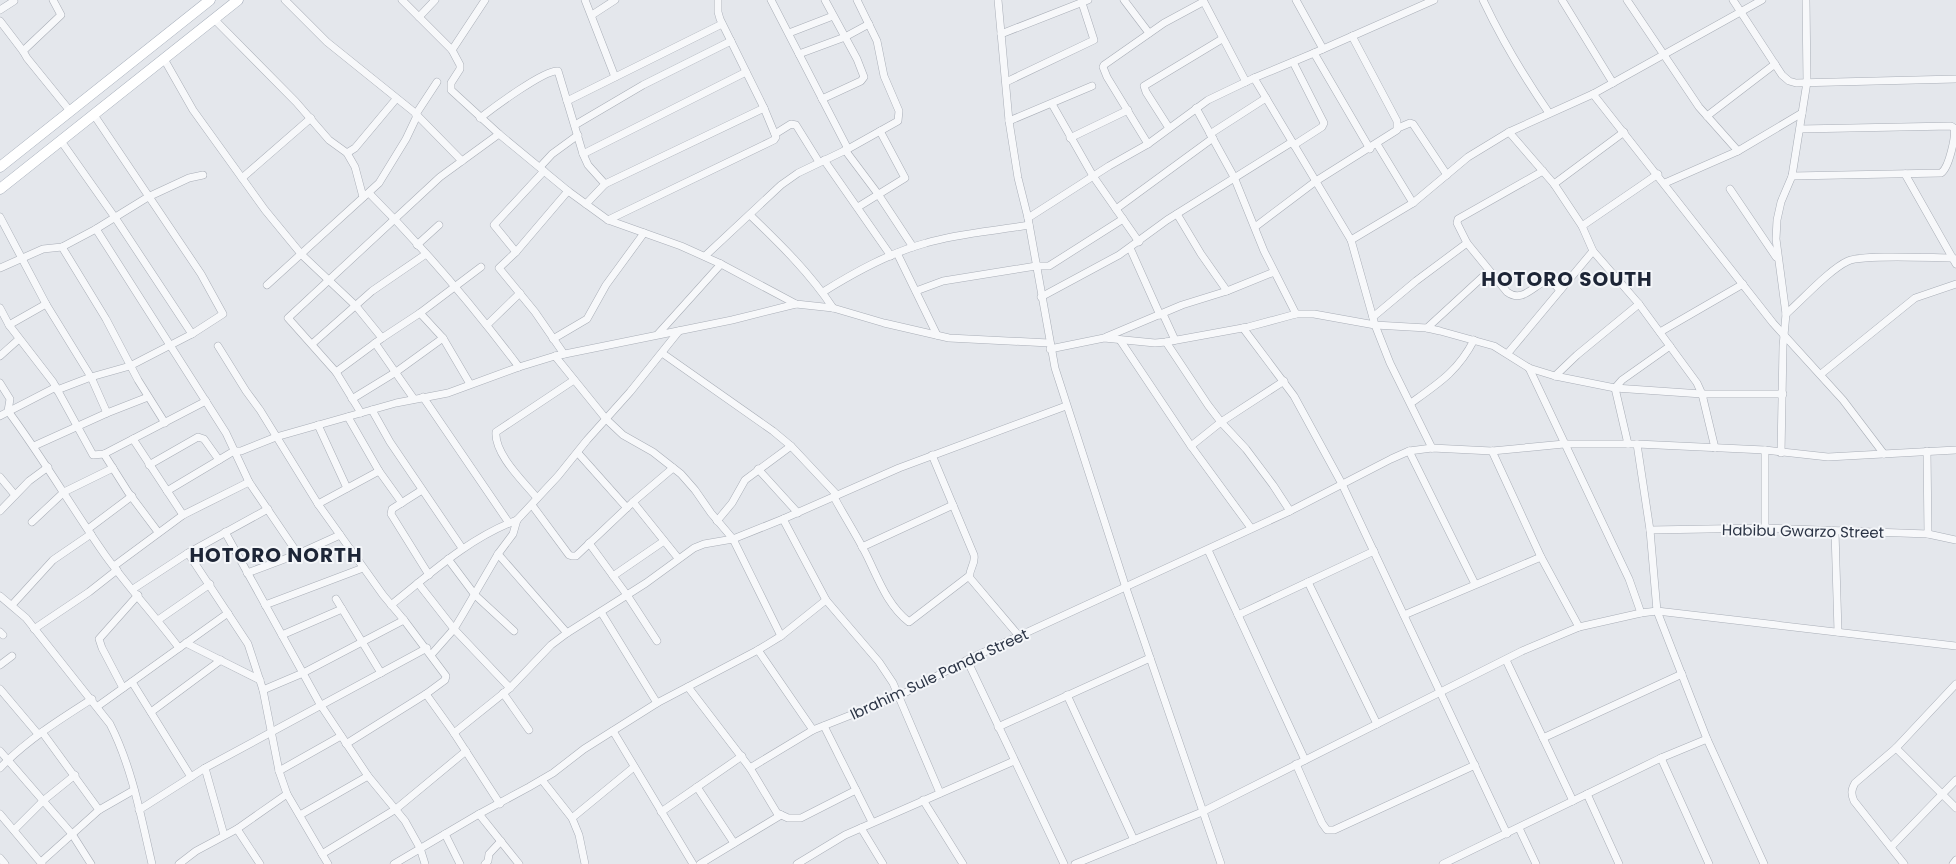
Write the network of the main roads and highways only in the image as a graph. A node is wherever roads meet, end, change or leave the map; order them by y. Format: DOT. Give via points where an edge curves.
graph roads {
  1 [pos="210,0"];
  2 [pos="238,0"];
  3 [pos="0,167"];
  4 [pos="0,189"];
  1 -- 3 [label="main road"];
  2 -- 4 [label="main road"];
}
